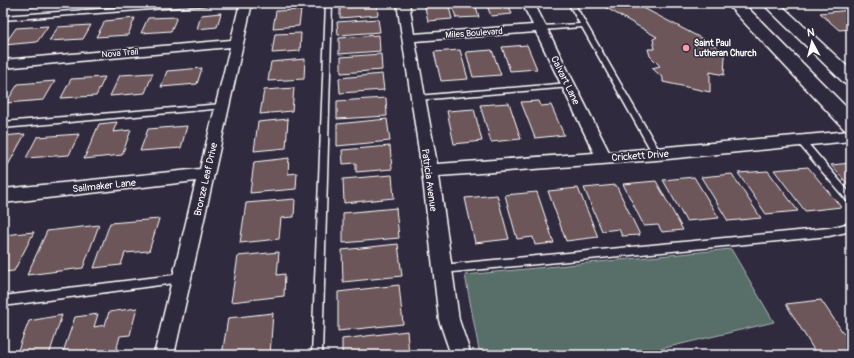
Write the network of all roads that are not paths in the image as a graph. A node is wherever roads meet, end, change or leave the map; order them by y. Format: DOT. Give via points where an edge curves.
graph roads {
  1 [pos="206,3"];
  2 [pos="246,3"];
  3 [pos="329,3"];
  4 [pos="403,3"];
  5 [pos="528,3"];
  6 [pos="571,3"];
  7 [pos="734,3"];
  8 [pos="770,3"];
  9 [pos="3,18"];
  10 [pos="584,25"];
  11 [pos="541,28"];
  12 [pos="408,38"];
  13 [pos="236,43"];
  14 [pos="3,64"];
  15 [pos="851,80"];
  16 [pos="569,85"];
  17 [pos="417,98"];
  18 [pos="222,106"];
  19 [pos="851,124"];
  20 [pos="3,125"];
  21 [pos="851,136"];
  22 [pos="801,141"];
  23 [pos="657,154"];
  24 [pos="604,158"];
  25 [pos="430,171"];
  26 [pos="206,174"];
  27 [pos="3,196"];
  28 [pos="851,200"];
  29 [pos="851,227"];
  30 [pos="442,269"];
  31 [pos="182,278"];
  32 [pos="3,301"];
  33 [pos="164,355"];
  34 [pos="317,355"];
  35 [pos="461,355"];
  1 -- 9 [label="lane"];
  2 -- 13 [label="street, Bronze Leaf Drive"];
  3 -- 34 [label="lane"];
  4 -- 12 [label="street, Patricia Avenue"];
  5 -- 11 [label="street, Calvart Lane"];
  6 -- 10 [label="lane"];
  7 -- 19 [label="main road"];
  8 -- 15 [label="main road"];
  10 -- 11 [label="lane"];
  10 -- 23 [label="lane"];
  11 -- 12 [label="street, Miles Boulevard"];
  11 -- 16 [label="street, Calvart Lane"];
  12 -- 17 [label="street, Patricia Avenue"];
  13 -- 14 [label="street, Nova Trail"];
  13 -- 18 [label="street, Bronze Leaf Drive"];
  16 -- 17 [label="lane"];
  16 -- 24 [label="street, Calvart Lane"];
  17 -- 25 [label="street, Patricia Avenue"];
  18 -- 20 [label="lane"];
  18 -- 26 [label="street, Bronze Leaf Drive"];
  21 -- 22 [label="street, Crickett Drive"];
  22 -- 23 [label="street, Crickett Drive"];
  22 -- 28 [label="lane"];
  23 -- 24 [label="street, Crickett Drive"];
  24 -- 25 [label="street, Crickett Drive"];
  25 -- 30 [label="street, Patricia Avenue"];
  26 -- 27 [label="street, Sailmaker Lane"];
  26 -- 31 [label="street, Bronze Leaf Drive"];
  29 -- 30 [label="lane" via="829,232"];
  30 -- 35 [label="street, Patricia Avenue" via="449,320"];
  31 -- 32 [label="lane"];
  31 -- 33 [label="street, Bronze Leaf Drive"];
}
